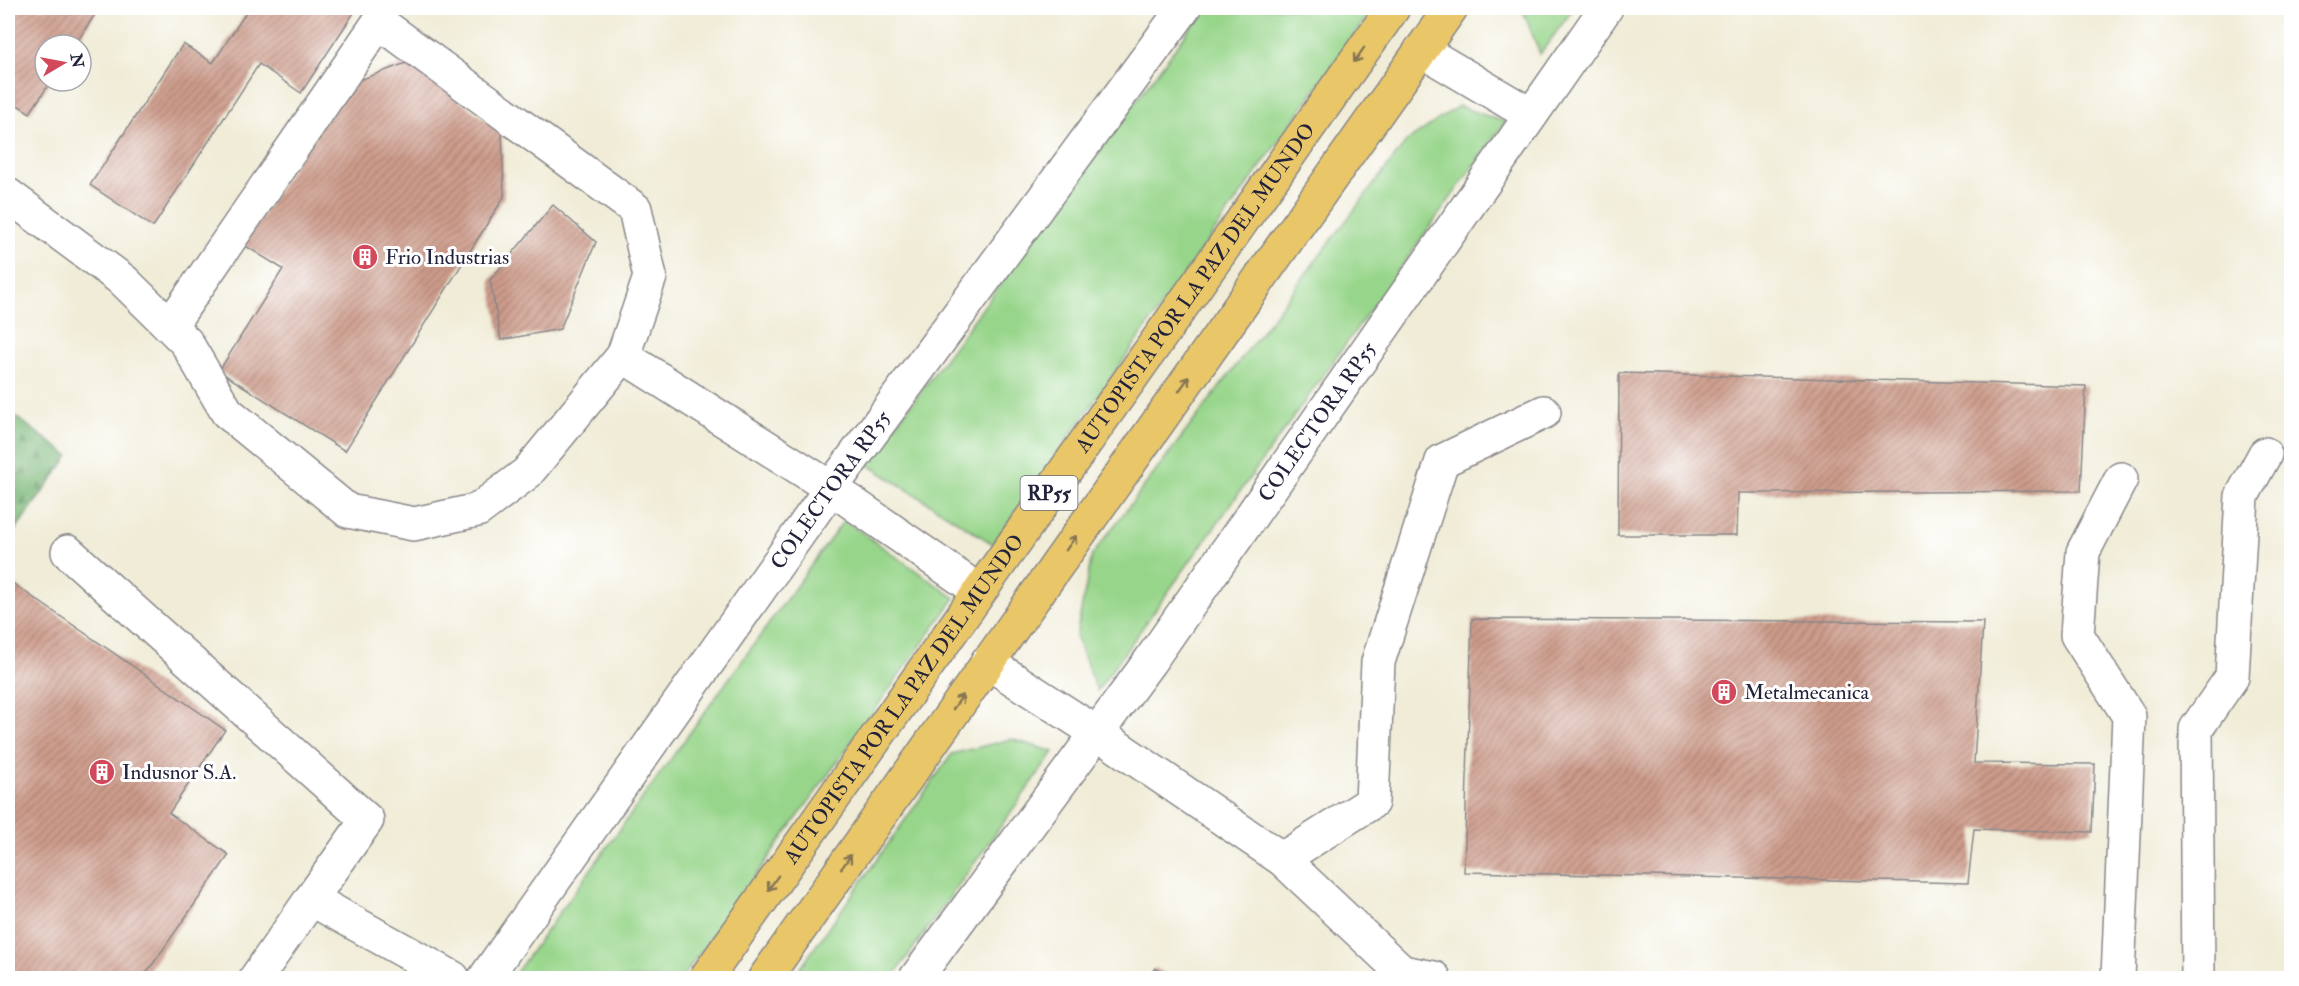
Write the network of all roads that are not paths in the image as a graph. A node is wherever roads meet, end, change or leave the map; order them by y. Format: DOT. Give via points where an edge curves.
graph roads {
  1 [pos="1184,8"];
  2 [pos="1393,8"];
  3 [pos="1451,8"];
  4 [pos="1606,8"];
  5 [pos="1421,50"];
  6 [pos="1531,115"];
  7 [pos="8,195"];
  8 [pos="170,326"];
  9 [pos="623,356"];
  10 [pos="1544,412"];
  11 [pos="2265,454"];
  12 [pos="2121,479"];
  13 [pos="831,488"];
  14 [pos="68,552"];
  15 [pos="979,591"];
  16 [pos="987,662"];
  17 [pos="1097,733"];
  18 [pos="1282,859"];
  19 [pos="311,899"];
  20 [pos="1400,975"];
  21 [pos="256,978"];
  22 [pos="453,978"];
  23 [pos="486,978"];
  24 [pos="706,978"];
  25 [pos="765,978"];
  26 [pos="916,978"];
  27 [pos="1434,978"];
  28 [pos="2118,978"];
  29 [pos="2198,978"];
  1 -- 13 [label="street, COLECTORA RP55"];
  2 -- 15 [label="highway, AUTOPISTA POR LA PAZ DEL MUNDO / RP55, one-way"];
  3 -- 5 [label="highway, RP55"];
  4 -- 6 [label="street, COLECTORA RP55"];
  5 -- 6 [label="street"];
  16 -- 5 [label="highway, RP55, one-way"];
  6 -- 17 [label="street, COLECTORA RP55"];
  7 -- 8 [label="street" via="124,281"];
  8 -- 9 [label="street" via="186,342 227,412 348,511 414,524 478,510 527,473"];
  8 -- 9 [label="street" via="379,22 635,209 650,277"];
  9 -- 13 [label="street"];
  10 -- 18 [label="street" via="1442,461 1378,662 1372,801"];
  11 -- 29 [label="street" via="2242,496 2232,677 2196,729"];
  12 -- 28 [label="street" via="2083,552 2077,635 2129,716"];
  13 -- 15 [label="street"];
  13 -- 23 [label="street, COLECTORA RP55"];
  14 -- 19 [label="street" via="367,820"];
  15 -- 24 [label="highway, AUTOPISTA POR LA PAZ DEL MUNDO / RP55, one-way"];
  16 -- 17 [label="street"];
  25 -- 16 [label="highway, RP55, one-way"];
  17 -- 18 [label="street"];
  17 -- 26 [label="street, COLECTORA RP55"];
  18 -- 20 [label="street"];
  19 -- 21 [label="street"];
  19 -- 22 [label="street"];
  20 -- 27 [label="street"];
}
